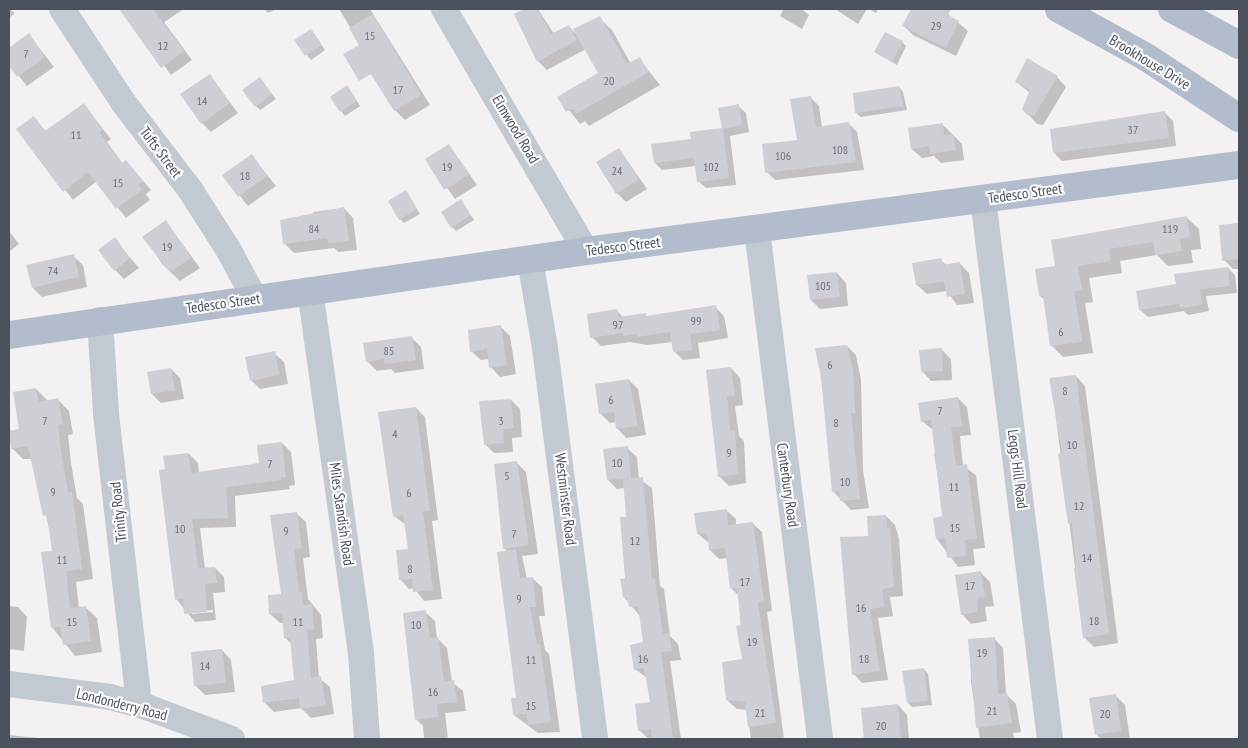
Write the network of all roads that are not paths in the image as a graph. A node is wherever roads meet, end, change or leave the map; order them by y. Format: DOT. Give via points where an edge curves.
graph roads {
  1 [pos="62,9"];
  2 [pos="444,9"];
  3 [pos="1059,9"];
  4 [pos="1172,9"];
  5 [pos="1239,45"];
  6 [pos="1239,118"];
  7 [pos="1239,165"];
  8 [pos="983,199"];
  9 [pos="757,230"];
  10 [pos="586,251"];
  11 [pos="530,260"];
  12 [pos="310,290"];
  13 [pos="255,299"];
  14 [pos="100,320"];
  15 [pos="9,335"];
  16 [pos="9,684"];
  17 [pos="140,705"];
  18 [pos="232,739"];
  19 [pos="367,739"];
  20 [pos="595,739"];
  21 [pos="820,739"];
  22 [pos="1050,739"];
  1 -- 13 [label="street, Tufts Street" via="123,102 192,191"];
  2 -- 10 [label="street, Elmwood Road"];
  3 -- 6 [label="main road, Brookhouse Drive" via="1146,57"];
  4 -- 5 [label="main road"];
  7 -- 8 [label="main road, Tedesco Street"];
  8 -- 9 [label="main road, Tedesco Street"];
  8 -- 22 [label="street, Leggs Hill Road"];
  9 -- 10 [label="main road, Tedesco Street"];
  9 -- 21 [label="street, Canterbury Road"];
  10 -- 11 [label="main road, Tedesco Street"];
  11 -- 12 [label="main road, Tedesco Street"];
  11 -- 20 [label="street, Westminster Road" via="548,366"];
  12 -- 13 [label="main road, Tedesco Street"];
  12 -- 19 [label="street, Miles Standish Road" via="360,644"];
  13 -- 14 [label="main road, Tedesco Street"];
  14 -- 15 [label="main road, Tedesco Street"];
  14 -- 17 [label="street, Trinity Road" via="106,414"];
  16 -- 17 [label="street, Londonderry Road" via="67,690"];
  17 -- 18 [label="street, Londonderry Road"];
}
